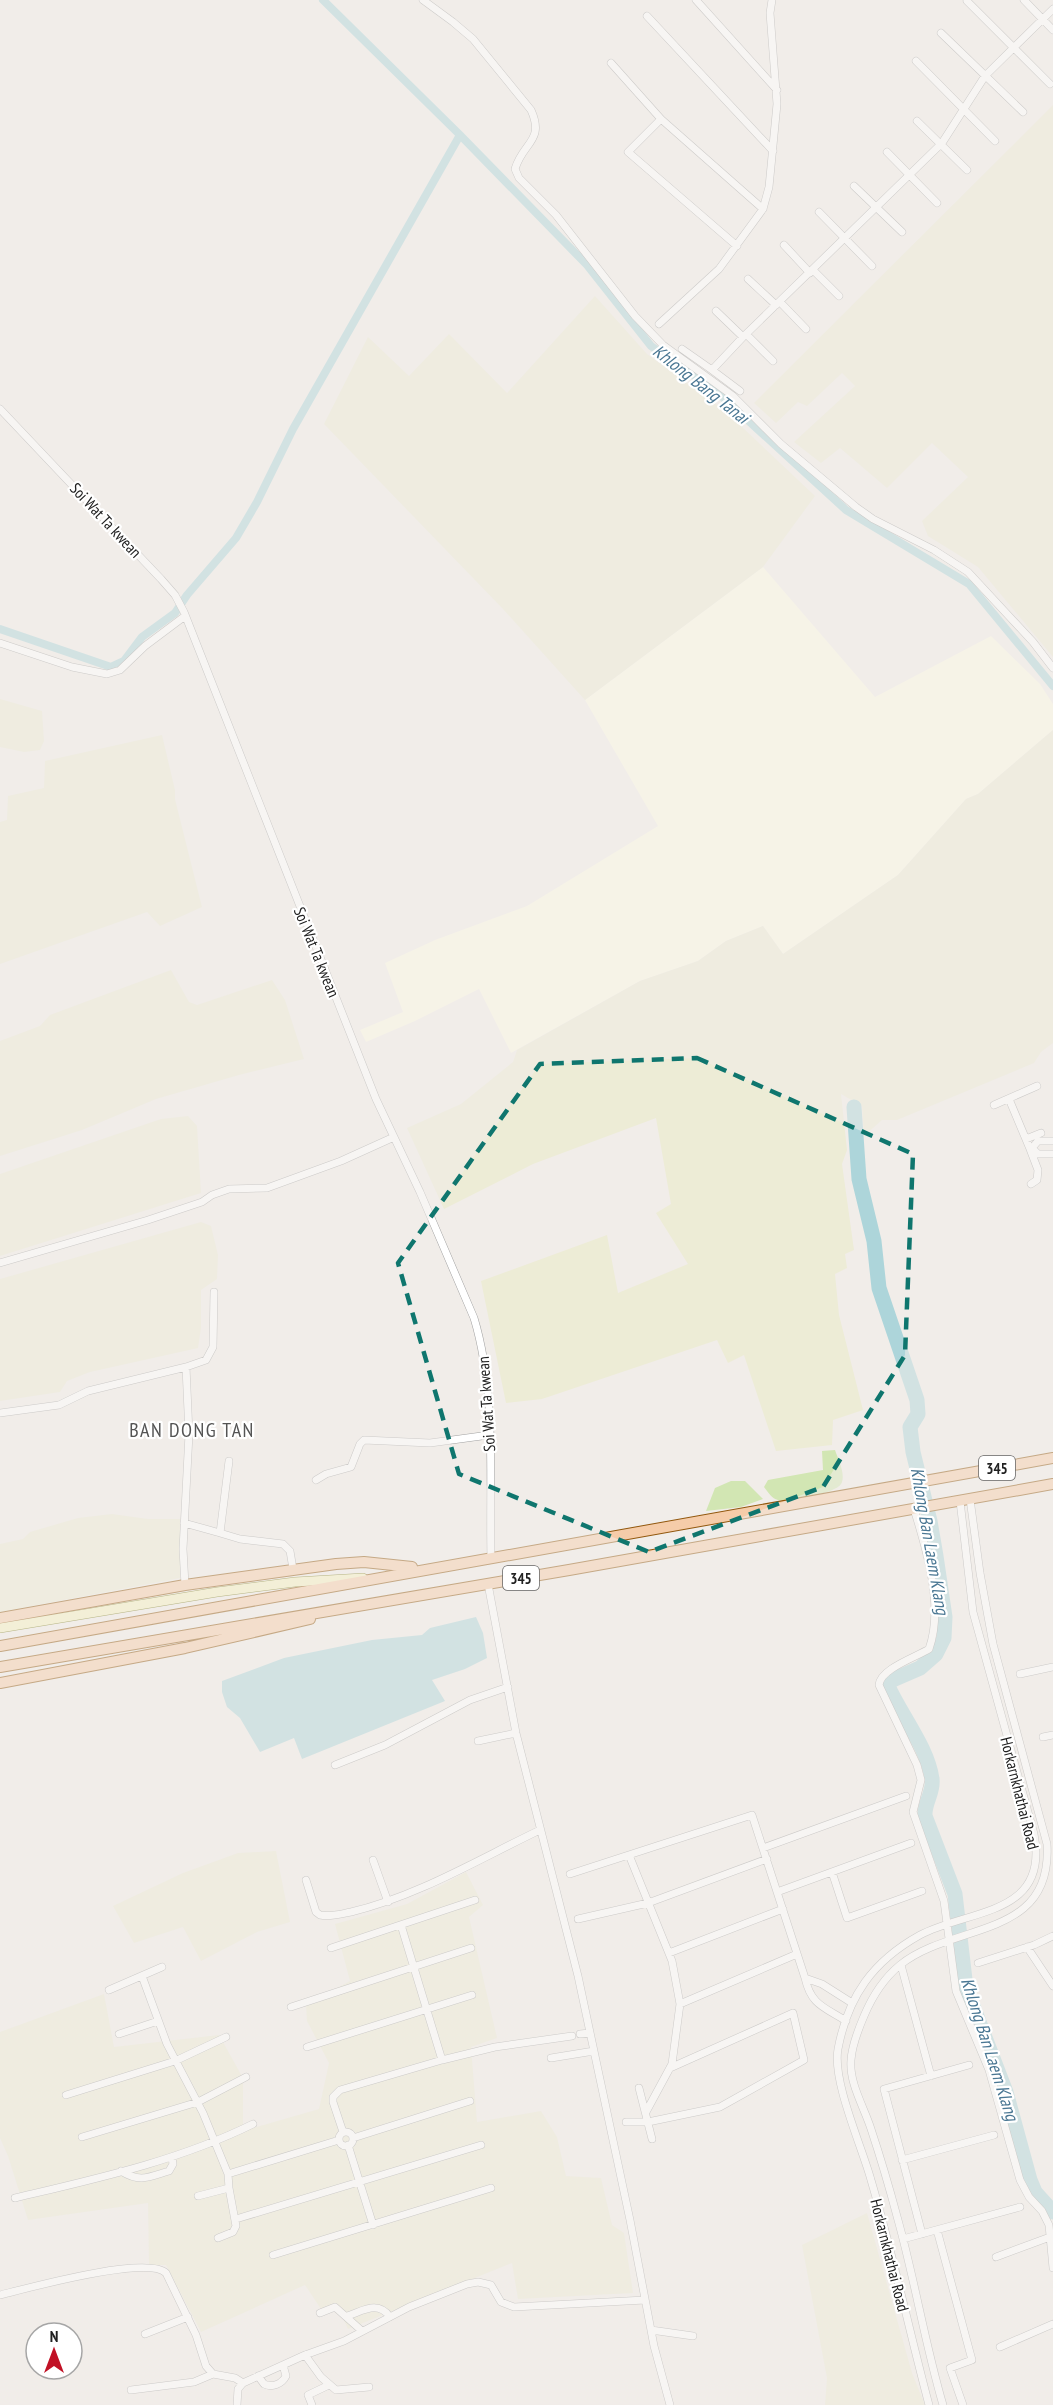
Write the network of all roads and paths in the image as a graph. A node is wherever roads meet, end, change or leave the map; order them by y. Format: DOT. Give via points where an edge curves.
graph roads {
  1 [pos="423,0"];
  2 [pos="696,0"];
  3 [pos="772,0"];
  4 [pos="1024,0"];
  5 [pos="967,1"];
  6 [pos="1053,9"];
  7 [pos="647,16"];
  8 [pos="1042,19"];
  9 [pos="1053,30"];
  10 [pos="940,33"];
  11 [pos="1012,48"];
  12 [pos="916,61"];
  13 [pos="611,63"];
  14 [pos="985,76"];
  15 [pos="1050,84"];
  16 [pos="777,90"];
  17 [pos="963,109"];
  18 [pos="1023,112"];
  19 [pos="661,119"];
  20 [pos="917,121"];
  21 [pos="995,141"];
  22 [pos="942,143"];
  23 [pos="772,151"];
  24 [pos="887,152"];
  25 [pos="967,171"];
  26 [pos="910,175"];
  27 [pos="854,186"];
  28 [pos="937,203"];
  29 [pos="876,207"];
  30 [pos="763,208"];
  31 [pos="819,212"];
  32 [pos="902,232"];
  33 [pos="845,238"];
  34 [pos="784,245"];
  35 [pos="737,246"];
  36 [pos="872,266"];
  37 [pos="811,271"];
  38 [pos="748,279"];
  39 [pos="839,296"];
  40 [pos="778,303"];
  41 [pos="716,311"];
  42 [pos="659,324"];
  43 [pos="806,329"];
  44 [pos="744,335"];
  45 [pos="682,349"];
  46 [pos="773,361"];
  47 [pos="712,370"];
  48 [pos="740,390"];
  49 [pos="0,409"];
  50 [pos="184,614"];
  51 [pos="0,643"];
  52 [pos="1053,668"];
  53 [pos="1037,1086"];
  54 [pos="1009,1099"];
  55 [pos="994,1106"];
  56 [pos="1041,1132"];
  57 [pos="394,1137"];
  58 [pos="1026,1140"];
  59 [pos="1053,1141"];
  60 [pos="1031,1148"];
  61 [pos="1053,1154"];
  62 [pos="1031,1184"];
  63 [pos="0,1263"];
  64 [pos="214,1292"];
  65 [pos="186,1367"];
  66 [pos="0,1413"];
  67 [pos="489,1436"];
  68 [pos="1053,1458"];
  69 [pos="230,1461"];
  70 [pos="316,1480"];
  71 [pos="1053,1484"];
  72 [pos="965,1500"];
  73 [pos="917,1509"];
  74 [pos="184,1523"];
  75 [pos="220,1533"];
  76 [pos="491,1558"];
  77 [pos="293,1569"];
  78 [pos="424,1569"];
  79 [pos="378,1577"];
  80 [pos="488,1584"];
  81 [pos="185,1585"];
  82 [pos="368,1603"];
  83 [pos="0,1618"];
  84 [pos="0,1628"];
  85 [pos="0,1646"];
  86 [pos="1053,1666"];
  87 [pos="0,1667"];
  88 [pos="1020,1674"];
  89 [pos="0,1683"];
  90 [pos="508,1687"];
  91 [pos="516,1733"];
  92 [pos="1053,1735"];
  93 [pos="1043,1737"];
  94 [pos="478,1741"];
  95 [pos="334,1765"];
  96 [pos="906,1796"];
  97 [pos="540,1830"];
  98 [pos="910,1843"];
  99 [pos="763,1848"];
  100 [pos="629,1855"];
  101 [pos="766,1859"];
  102 [pos="373,1860"];
  103 [pos="832,1872"];
  104 [pos="570,1875"];
  105 [pos="306,1880"];
  106 [pos="922,1891"];
  107 [pos="777,1892"];
  108 [pos="476,1900"];
  109 [pos="388,1902"];
  110 [pos="648,1903"];
  111 [pos="783,1909"];
  112 [pos="578,1919"];
  113 [pos="948,1924"];
  114 [pos="401,1925"];
  115 [pos="1053,1936"];
  116 [pos="952,1940"];
  117 [pos="1027,1947"];
  118 [pos="330,1948"];
  119 [pos="471,1948"];
  120 [pos="669,1953"];
  121 [pos="797,1954"];
  122 [pos="978,1962"];
  123 [pos="901,1965"];
  124 [pos="162,1967"];
  125 [pos="414,1967"];
  126 [pos="142,1976"];
  127 [pos="805,1978"];
  128 [pos="1053,1986"];
  129 [pos="109,1990"];
  130 [pos="472,1995"];
  131 [pos="852,2003"];
  132 [pos="680,2004"];
  133 [pos="291,2007"];
  134 [pos="427,2009"];
  135 [pos="158,2021"];
  136 [pos="846,2021"];
  137 [pos="590,2033"];
  138 [pos="119,2034"];
  139 [pos="226,2037"];
  140 [pos="307,2047"];
  141 [pos="594,2051"];
  142 [pos="551,2058"];
  143 [pos="442,2060"];
  144 [pos="175,2061"];
  145 [pos="969,2065"];
  146 [pos="670,2068"];
  147 [pos="931,2076"];
  148 [pos="246,2077"];
  149 [pos="639,2088"];
  150 [pos="66,2095"];
  151 [pos="470,2101"];
  152 [pos="198,2102"];
  153 [pos="646,2112"];
  154 [pos="626,2122"];
  155 [pos="648,2122"];
  156 [pos="253,2124"];
  157 [pos="343,2132"];
  158 [pos="994,2135"];
  159 [pos="82,2137"];
  160 [pos="353,2138"];
  161 [pos="652,2139"];
  162 [pos="339,2140"];
  163 [pos="216,2143"];
  164 [pos="348,2145"];
  165 [pos="481,2145"];
  166 [pos="172,2157"];
  167 [pos="902,2160"];
  168 [pos="121,2171"];
  169 [pos="228,2174"];
  170 [pos="360,2182"];
  171 [pos="229,2188"];
  172 [pos="491,2188"];
  173 [pos="198,2196"];
  174 [pos="15,2198"];
  175 [pos="1020,2207"];
  176 [pos="236,2219"];
  177 [pos="373,2224"];
  178 [pos="937,2230"];
  179 [pos="922,2234"];
  180 [pos="1050,2237"];
  181 [pos="218,2238"];
  182 [pos="903,2239"];
  183 [pos="273,2255"];
  184 [pos="996,2257"];
  185 [pos="1053,2268"];
  186 [pos="0,2295"];
  187 [pos="645,2300"];
  188 [pos="320,2313"];
  189 [pos="347,2316"];
  190 [pos="188,2317"];
  191 [pos="390,2317"];
  192 [pos="1053,2324"];
  193 [pos="651,2330"];
  194 [pos="362,2331"];
  195 [pos="145,2334"];
  196 [pos="693,2336"];
  197 [pos="1000,2347"];
  198 [pos="305,2355"];
  199 [pos="283,2365"];
  200 [pos="213,2374"];
  201 [pos="258,2376"];
  202 [pos="243,2383"];
  203 [pos="329,2385"];
  204 [pos="369,2387"];
  205 [pos="130,2390"];
  206 [pos="237,2405"];
  207 [pos="312,2405"];
  208 [pos="670,2405"];
  209 [pos="930,2405"];
  210 [pos="943,2405"];
  211 [pos="963,2405"];
  1 -- 52 [label="street" via="473,39 531,110 537,123 535,136 517,160 519,178 556,215 650,332 733,396 781,444 856,507 968,572"];
  2 -- 16 [label="street"];
  3 -- 16 [label="street"];
  4 -- 8 [label="street"];
  5 -- 11 [label="street"];
  6 -- 8 [label="street"];
  7 -- 23 [label="street"];
  8 -- 9 [label="street"];
  8 -- 11 [label="street"];
  10 -- 14 [label="street"];
  11 -- 14 [label="street"];
  11 -- 15 [label="street"];
  12 -- 17 [label="street"];
  13 -- 19 [label="street"];
  14 -- 17 [label="street"];
  14 -- 18 [label="street"];
  16 -- 23 [label="street"];
  17 -- 21 [label="street"];
  17 -- 22 [label="street"];
  19 -- 30 [label="street"];
  19 -- 35 [label="street" via="628,152"];
  20 -- 22 [label="street"];
  22 -- 25 [label="street"];
  22 -- 26 [label="street"];
  23 -- 30 [label="street"];
  24 -- 26 [label="street"];
  26 -- 28 [label="street"];
  26 -- 29 [label="street"];
  27 -- 29 [label="street"];
  29 -- 32 [label="street"];
  29 -- 33 [label="street"];
  30 -- 35 [label="street"];
  31 -- 33 [label="street"];
  33 -- 36 [label="street"];
  33 -- 37 [label="street"];
  34 -- 37 [label="street"];
  35 -- 42 [label="street" via="719,269"];
  37 -- 39 [label="street"];
  37 -- 40 [label="street"];
  38 -- 40 [label="street"];
  40 -- 43 [label="street"];
  40 -- 44 [label="street"];
  41 -- 44 [label="street"];
  44 -- 46 [label="street"];
  44 -- 47 [label="street"];
  45 -- 47 [label="street"];
  47 -- 48 [label="street"];
  49 -- 50 [label="street, Soi Wat Ta kwean" via="175,595"];
  50 -- 51 [label="street" via="120,670 107,674 72,667"];
  50 -- 57 [label="street, Soi Wat Ta kwean" via="315,949"];
  53 -- 54 [label="street"];
  54 -- 55 [label="street"];
  54 -- 58 [label="street"];
  56 -- 58 [label="street"];
  57 -- 63 [label="street" via="267,1188 229,1189 148,1220"];
  57 -- 67 [label="street, Soi Wat Ta kwean" via="474,1318 483,1354"];
  58 -- 60 [label="street"];
  59 -- 60 [label="street" via="1038,1141"];
  60 -- 61 [label="street" via="1038,1154"];
  60 -- 62 [label="street" via="1038,1170 1037,1180"];
  64 -- 65 [label="street" via="210,1356"];
  65 -- 66 [label="street" via="88,1391 59,1405"];
  65 -- 74 [label="street"];
  67 -- 70 [label="street" via="430,1443 368,1439 360,1444 351,1467"];
  67 -- 76 [label="street, Soi Wat Ta kwean"];
  68 -- 76 [label="main road, 345"];
  69 -- 75 [label="street"];
  71 -- 72 [label="main road, 345"];
  72 -- 73 [label="main road, 345"];
  72 -- 113 [label="street, Horkarnkhathai Road" via="973,1612 1036,1850 1033,1871 1016,1897 999,1908"];
  72 -- 116 [label="street, Horkarnkhathai Road" via="993,1644 1048,1855 1045,1875 1031,1902 1004,1922"];
  73 -- 80 [label="main road, 345"];
  73 -- 113 [label="street" via="936,1616 934,1636 929,1649 886,1672 879,1685 917,1765 921,1785 913,1812 941,1890"];
  74 -- 75 [label="street"];
  74 -- 81 [label="street"];
  75 -- 77 [label="street" via="283,1544 290,1551"];
  76 -- 78 [label="main road, 345"];
  77 -- 78 [label="main road" via="364,1562"];
  77 -- 81 [label="main road"];
  78 -- 79 [label="main road, 345"];
  79 -- 84 [label="main road, 345" via="295,1582"];
  79 -- 85 [label="main road, 345"];
  80 -- 82 [label="main road, 345"];
  80 -- 90 [label="street"];
  81 -- 83 [label="main road"];
  82 -- 87 [label="main road, 345"];
  82 -- 89 [label="main road" via="244,1635"];
  86 -- 88 [label="street"];
  90 -- 91 [label="street"];
  90 -- 95 [label="street" via="470,1700 385,1745"];
  91 -- 94 [label="street"];
  91 -- 97 [label="street"];
  92 -- 93 [label="street"];
  96 -- 99 [label="street"];
  97 -- 109 [label="street"];
  97 -- 137 [label="street"];
  98 -- 103 [label="street"];
  99 -- 100 [label="street" via="752,1815"];
  99 -- 101 [label="street"];
  100 -- 104 [label="street"];
  100 -- 110 [label="street"];
  101 -- 107 [label="street"];
  101 -- 110 [label="street"];
  102 -- 109 [label="street"];
  103 -- 106 [label="street" via="847,1918"];
  103 -- 107 [label="street"];
  105 -- 109 [label="street" via="320,1916"];
  107 -- 111 [label="street"];
  108 -- 114 [label="street"];
  110 -- 112 [label="street"];
  110 -- 120 [label="street"];
  111 -- 120 [label="street"];
  111 -- 121 [label="street"];
  113 -- 116 [label="street"];
  113 -- 131 [label="street, Horkarnkhathai Road" via="922,1934 890,1955 862,1984"];
  114 -- 118 [label="street"];
  114 -- 125 [label="street"];
  115 -- 117 [label="street"];
  116 -- 123 [label="street, Horkarnkhathai Road"];
  116 -- 180 [label="street" via="956,1991 989,2070 1020,2180 1046,2217"];
  117 -- 122 [label="street"];
  117 -- 128 [label="street"];
  119 -- 125 [label="street"];
  120 -- 132 [label="street"];
  121 -- 127 [label="street"];
  121 -- 132 [label="street"];
  123 -- 147 [label="street"];
  123 -- 182 [label="street, Horkarnkhathai Road" via="879,1986 868,2006 856,2033 851,2061 854,2083"];
  124 -- 126 [label="street"];
  125 -- 133 [label="street"];
  125 -- 134 [label="street"];
  126 -- 129 [label="street"];
  126 -- 135 [label="street"];
  127 -- 131 [label="street"];
  127 -- 136 [label="street" via="808,1993"];
  130 -- 134 [label="street"];
  131 -- 136 [label="street, Horkarnkhathai Road"];
  132 -- 146 [label="street"];
  134 -- 140 [label="street"];
  134 -- 143 [label="street"];
  135 -- 138 [label="street"];
  135 -- 144 [label="street"];
  136 -- 209 [label="street, Horkarnkhathai Road" via="838,2050 841,2086 872,2182"];
  137 -- 141 [label="street"];
  137 -- 143 [label="street" via="495,2047"];
  139 -- 144 [label="street"];
  141 -- 142 [label="street"];
  141 -- 187 [label="street"];
  143 -- 157 [label="street" via="340,2090 333,2102"];
  144 -- 150 [label="street"];
  144 -- 152 [label="street"];
  145 -- 147 [label="street"];
  146 -- 153 [label="street"];
  146 -- 155 [label="street" via="793,2013 804,2060 720,2108"];
  147 -- 167 [label="street" via="884,2089"];
  148 -- 152 [label="street"];
  149 -- 153 [label="street"];
  151 -- 160 [label="street"];
  152 -- 159 [label="street"];
  152 -- 163 [label="street"];
  153 -- 155 [label="street"];
  154 -- 155 [label="street"];
  155 -- 161 [label="street"];
  156 -- 163 [label="street"];
  157 -- 160 [label="street" via="349,2132"];
  157 -- 162 [label="street"];
  158 -- 167 [label="street"];
  160 -- 164 [label="street"];
  162 -- 164 [label="street"];
  162 -- 169 [label="street"];
  163 -- 166 [label="street"];
  163 -- 169 [label="street"];
  164 -- 170 [label="street"];
  165 -- 170 [label="street"];
  166 -- 168 [label="street"];
  166 -- 168 [label="street" via="169,2171 148,2177 132,2178"];
  167 -- 179 [label="street"];
  168 -- 174 [label="street"];
  169 -- 171 [label="street"];
  170 -- 176 [label="street"];
  170 -- 177 [label="street"];
  171 -- 173 [label="street"];
  171 -- 176 [label="street"];
  172 -- 177 [label="street"];
  175 -- 178 [label="street"];
  176 -- 181 [label="street" via="236,2230"];
  177 -- 183 [label="street"];
  178 -- 179 [label="street"];
  178 -- 211 [label="street" via="972,2360 950,2368"];
  179 -- 182 [label="street"];
  180 -- 184 [label="street"];
  180 -- 185 [label="street"];
  182 -- 210 [label="street, Horkarnkhathai Road"];
  186 -- 190 [label="street" via="94,2273 155,2267 166,2273"];
  187 -- 191 [label="street" via="514,2307 501,2302 491,2284 477,2282"];
  187 -- 193 [label="street"];
  188 -- 189 [label="street" via="335,2307"];
  189 -- 191 [label="street" via="377,2307"];
  189 -- 194 [label="street"];
  190 -- 195 [label="street"];
  190 -- 200 [label="street" via="206,2366"];
  191 -- 194 [label="street"];
  192 -- 197 [label="street"];
  193 -- 196 [label="street"];
  193 -- 208 [label="street"];
  194 -- 198 [label="street"];
  198 -- 199 [label="street"];
  198 -- 203 [label="street"];
  199 -- 201 [label="street"];
  199 -- 201 [label="street" via="286,2376 274,2385 264,2384"];
  200 -- 202 [label="street"];
  200 -- 205 [label="street" via="194,2382"];
  201 -- 202 [label="street"];
  202 -- 206 [label="street" via="238,2389"];
  203 -- 204 [label="street" via="343,2391"];
  203 -- 207 [label="street" via="308,2395"];
}
